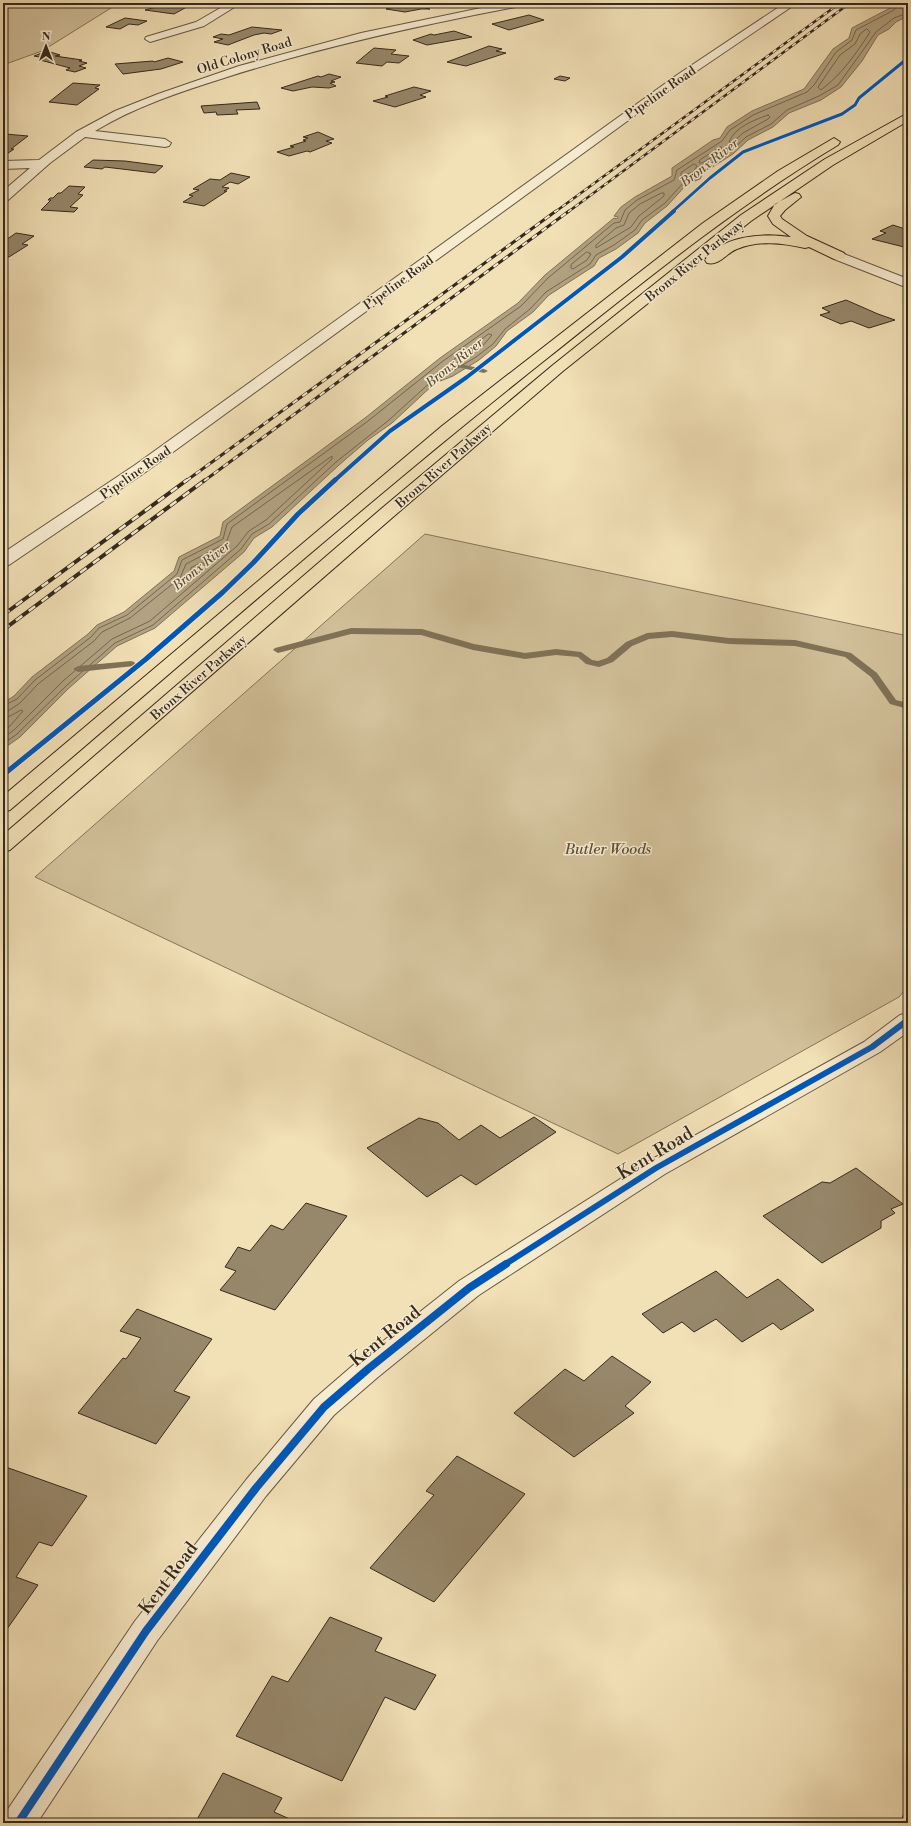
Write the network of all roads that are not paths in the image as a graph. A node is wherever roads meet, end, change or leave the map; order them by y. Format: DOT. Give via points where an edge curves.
graph roads {
  1 [pos="236,3"];
  2 [pos="521,3"];
  3 [pos="792,3"];
  4 [pos="150,38"];
  5 [pos="908,100"];
  6 [pos="906,117"];
  7 [pos="83,133"];
  8 [pos="165,143"];
  9 [pos="40,164"];
  10 [pos="3,165"];
  11 [pos="3,198"];
  12 [pos="839,256"];
  13 [pos="908,284"];
  14 [pos="634,308"];
  15 [pos="3,561"];
  16 [pos="3,806"];
  17 [pos="3,846"];
  18 [pos="908,1020"];
  19 [pos="18,1823"];
  1 -- 4 [label="street" via="200,24"];
  2 -- 7 [label="street, Old Colony Road" via="388,29 277,58 156,99"];
  3 -- 15 [label="street, Pipeline Road" via="681,77 141,468"];
  5 -- 16 [label="highway, Bronx River Parkway" via="781,174 722,214 531,363 442,434"];
  6 -- 12 [label="highway" via="775,213 776,221 784,227"];
  6 -- 14 [label="highway, Bronx River Parkway" via="840,155 777,196"];
  7 -- 8 [label="street"];
  7 -- 9 [label="street, Old Colony Road"];
  9 -- 10 [label="street"];
  9 -- 11 [label="street, Old Colony Road"];
  12 -- 13 [label="street"];
  12 -- 14 [label="highway" via="792,242 772,240 744,243 727,248 692,275"];
  14 -- 17 [label="highway, Bronx River Parkway" via="476,436"];
  18 -- 19 [label="street, Kent Road" via="872,1047 656,1168 469,1288 368,1368 324,1407 256,1488 146,1631"];
}
